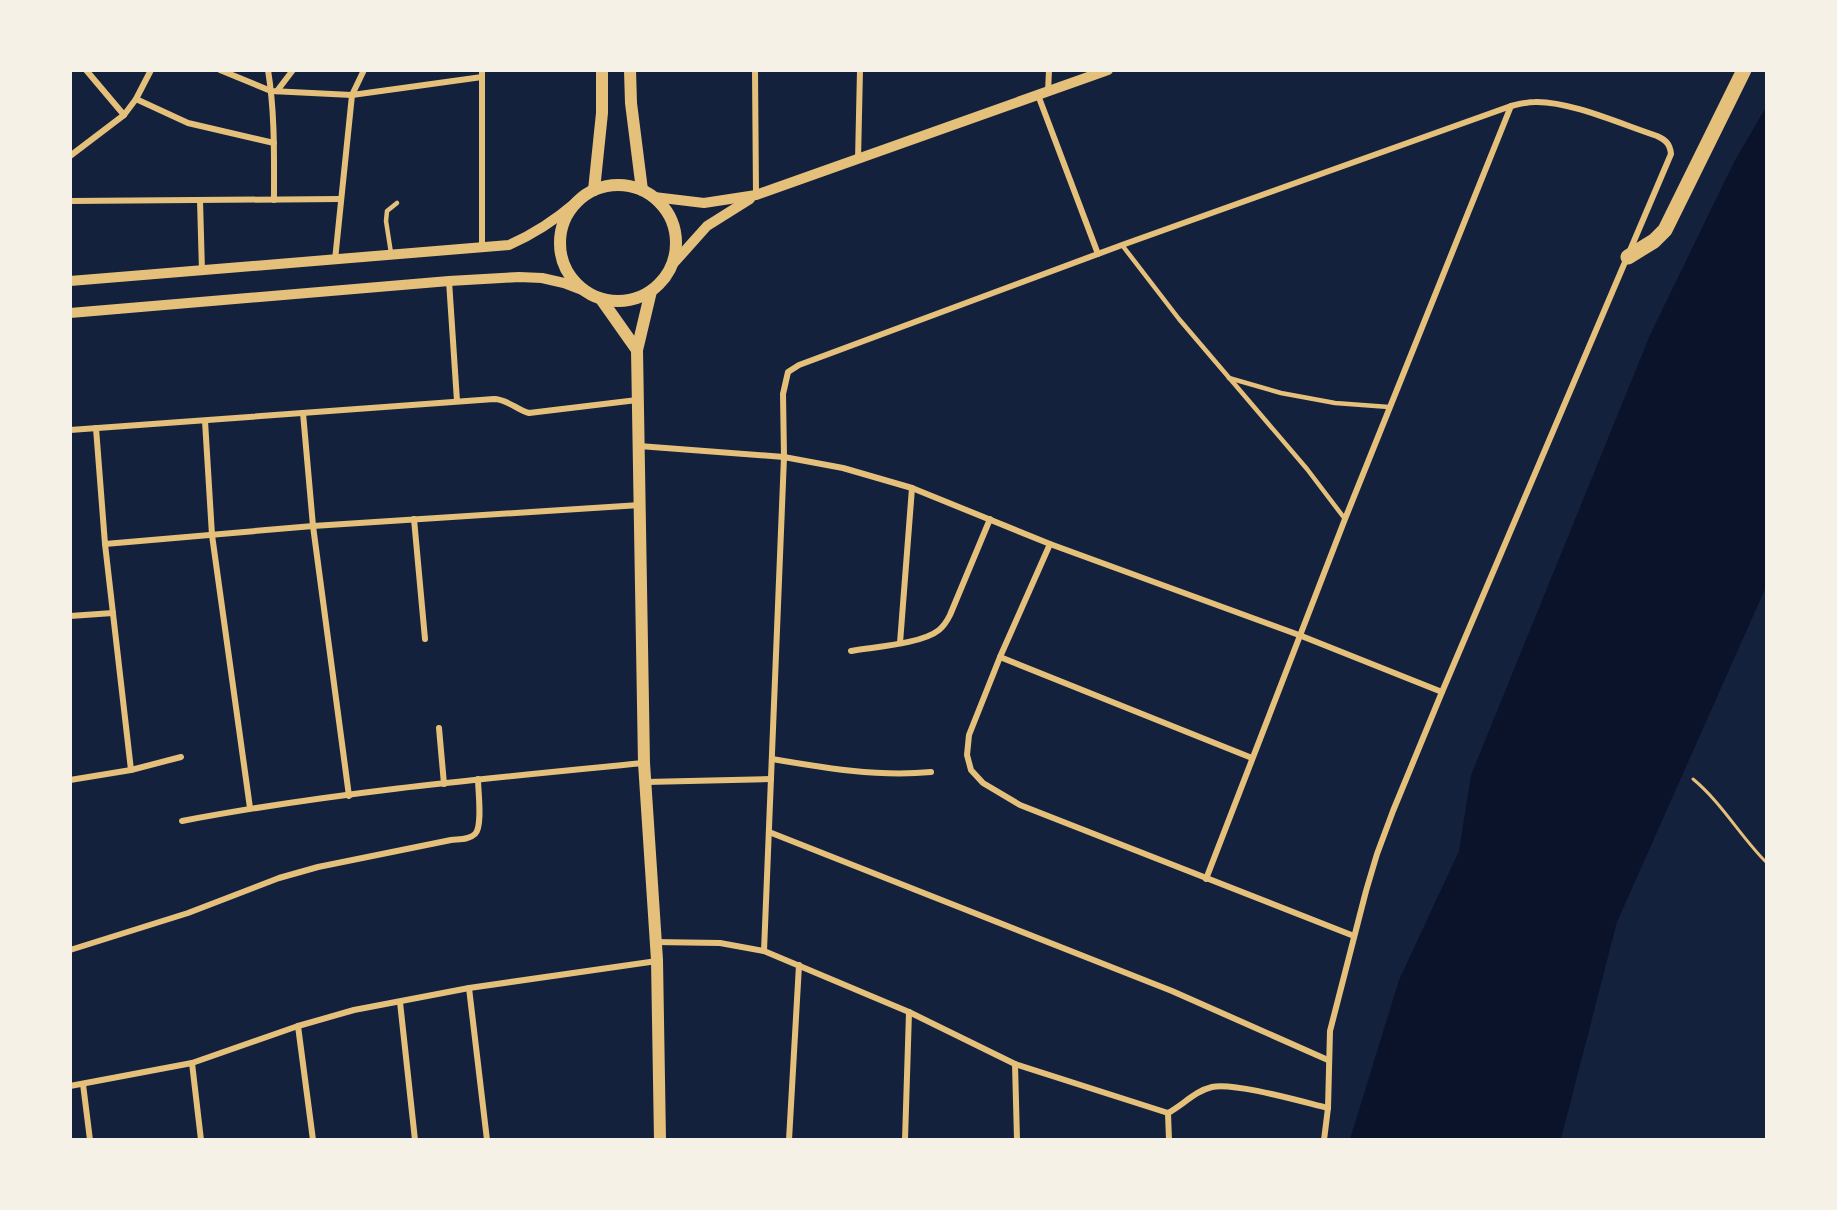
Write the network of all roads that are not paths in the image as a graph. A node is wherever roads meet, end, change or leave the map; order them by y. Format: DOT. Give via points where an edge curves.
graph roads {
  1 [pos="86,70"];
  2 [pos="151,70"];
  3 [pos="220,70"];
  4 [pos="268,70"];
  5 [pos="294,70"];
  6 [pos="364,70"];
  7 [pos="602,70"];
  8 [pos="630,70"];
  9 [pos="755,70"];
  10 [pos="860,70"];
  11 [pos="1048,70"];
  12 [pos="1108,70"];
  13 [pos="1744,70"];
  14 [pos="482,74"];
  15 [pos="274,91"];
  16 [pos="1043,94"];
  17 [pos="352,95"];
  18 [pos="136,99"];
  19 [pos="1511,106"];
  20 [pos="124,115"];
  21 [pos="274,143"];
  22 [pos="70,156"];
  23 [pos="858,159"];
  24 [pos="594,190"];
  25 [pos="642,190"];
  26 [pos="756,195"];
  27 [pos="654,197"];
  28 [pos="340,199"];
  29 [pos="200,200"];
  30 [pos="274,200"];
  31 [pos="70,201"];
  32 [pos="397,203"];
  33 [pos="575,203"];
  34 [pos="1122,244"];
  35 [pos="482,248"];
  36 [pos="1098,254"];
  37 [pos="391,256"];
  38 [pos="1628,256"];
  39 [pos="335,260"];
  40 [pos="673,264"];
  41 [pos="202,270"];
  42 [pos="70,281"];
  43 [pos="449,281"];
  44 [pos="585,291"];
  45 [pos="651,291"];
  46 [pos="601,298"];
  47 [pos="70,313"];
  48 [pos="637,350"];
  49 [pos="1229,378"];
  50 [pos="638,400"];
  51 [pos="458,401"];
  52 [pos="1389,407"];
  53 [pos="303,413"];
  54 [pos="205,421"];
  55 [pos="96,428"];
  56 [pos="70,430"];
  57 [pos="639,447"];
  58 [pos="784,457"];
  59 [pos="912,488"];
  60 [pos="640,505"];
  61 [pos="414,519"];
  62 [pos="990,519"];
  63 [pos="1345,519"];
  64 [pos="313,526"];
  65 [pos="212,535"];
  66 [pos="105,544"];
  67 [pos="1050,544"];
  68 [pos="113,613"];
  69 [pos="70,616"];
  70 [pos="1299,635"];
  71 [pos="425,639"];
  72 [pos="900,643"];
  73 [pos="851,651"];
  74 [pos="1000,657"];
  75 [pos="1442,692"];
  76 [pos="439,728"];
  77 [pos="181,757"];
  78 [pos="1252,758"];
  79 [pos="772,759"];
  80 [pos="644,763"];
  81 [pos="131,770"];
  82 [pos="931,772"];
  83 [pos="771,778"];
  84 [pos="478,779"];
  85 [pos="70,780"];
  86 [pos="645,782"];
  87 [pos="444,784"];
  88 [pos="349,795"];
  89 [pos="250,808"];
  90 [pos="182,821"];
  91 [pos="769,832"];
  92 [pos="1206,879"];
  93 [pos="1354,936"];
  94 [pos="655,942"];
  95 [pos="70,950"];
  96 [pos="764,951"];
  97 [pos="657,960"];
  98 [pos="799,965"];
  99 [pos="469,988"];
  100 [pos="400,1002"];
  101 [pos="909,1012"];
  102 [pos="298,1026"];
  103 [pos="1328,1060"];
  104 [pos="192,1062"];
  105 [pos="1015,1064"];
  106 [pos="83,1084"];
  107 [pos="70,1086"];
  108 [pos="1328,1108"];
  109 [pos="1168,1113"];
  110 [pos="90,1140"];
  111 [pos="201,1140"];
  112 [pos="313,1140"];
  113 [pos="415,1140"];
  114 [pos="487,1140"];
  115 [pos="660,1140"];
  116 [pos="789,1140"];
  117 [pos="905,1140"];
  118 [pos="1017,1140"];
  119 [pos="1169,1140"];
  120 [pos="1324,1140"];
  1 -- 20 [label="street"];
  2 -- 18 [label="street"];
  3 -- 15 [label="street"];
  4 -- 15 [label="street"];
  5 -- 15 [label="street"];
  6 -- 17 [label="street"];
  7 -- 24 [label="main road"];
  8 -- 25 [label="main road"];
  9 -- 26 [label="street"];
  10 -- 23 [label="street"];
  11 -- 16 [label="street"];
  12 -- 16 [label="street"];
  13 -- 38 [label="main road" via="1665,230 1654,242"];
  14 -- 17 [label="street"];
  14 -- 35 [label="street"];
  15 -- 17 [label="street"];
  15 -- 21 [label="street"];
  16 -- 23 [label="street"];
  16 -- 36 [label="street"];
  17 -- 28 [label="street"];
  18 -- 20 [label="street"];
  18 -- 21 [label="street" via="188,123"];
  19 -- 34 [label="street"];
  19 -- 38 [label="street" via="1550,102 1664,139 1671,146"];
  19 -- 52 [label="street"];
  20 -- 22 [label="street"];
  21 -- 30 [label="street"];
  23 -- 26 [label="street"];
  24 -- 25 [label="main road" via="626,185"];
  24 -- 33 [label="main road"];
  25 -- 27 [label="main road"];
  26 -- 27 [label="street" via="704,203"];
  26 -- 40 [label="street" via="707,226"];
  27 -- 40 [label="main road" via="674,227"];
  28 -- 30 [label="street"];
  28 -- 39 [label="street"];
  29 -- 30 [label="street"];
  29 -- 31 [label="street"];
  29 -- 41 [label="street"];
  32 -- 37 [label="lane" via="387,211"];
  33 -- 35 [label="street" via="533,234 509,245"];
  33 -- 44 [label="main road" via="564,220 560,239 562,259 571,277"];
  34 -- 36 [label="street"];
  34 -- 49 [label="lane"];
  35 -- 37 [label="street"];
  36 -- 58 [label="street" via="788,372 783,394"];
  37 -- 39 [label="street"];
  38 -- 75 [label="street"];
  39 -- 41 [label="street"];
  40 -- 45 [label="main road"];
  41 -- 42 [label="street"];
  43 -- 44 [label="street" via="542,278"];
  43 -- 47 [label="street"];
  43 -- 51 [label="street"];
  44 -- 46 [label="main road"];
  45 -- 46 [label="main road" via="635,299"];
  45 -- 48 [label="main road"];
  46 -- 48 [label="main road"];
  48 -- 50 [label="main road"];
  49 -- 52 [label="lane" via="1335,403"];
  49 -- 63 [label="lane"];
  50 -- 51 [label="street" via="529,413 499,399"];
  50 -- 57 [label="main road"];
  51 -- 53 [label="street"];
  52 -- 63 [label="street"];
  53 -- 54 [label="street"];
  53 -- 64 [label="street"];
  54 -- 55 [label="street"];
  54 -- 65 [label="street"];
  55 -- 56 [label="street"];
  55 -- 66 [label="street"];
  57 -- 58 [label="street"];
  57 -- 60 [label="main road"];
  58 -- 59 [label="street" via="843,468"];
  58 -- 79 [label="street"];
  59 -- 62 [label="street"];
  59 -- 72 [label="street"];
  60 -- 61 [label="street"];
  60 -- 80 [label="main road"];
  61 -- 64 [label="street"];
  61 -- 71 [label="street"];
  62 -- 67 [label="street"];
  62 -- 72 [label="street" via="944,625 938,632"];
  63 -- 70 [label="street"];
  64 -- 65 [label="street"];
  64 -- 88 [label="street"];
  65 -- 66 [label="street"];
  65 -- 89 [label="street"];
  66 -- 68 [label="street"];
  67 -- 70 [label="street"];
  67 -- 74 [label="street"];
  68 -- 69 [label="street"];
  68 -- 81 [label="street"];
  70 -- 75 [label="street"];
  70 -- 78 [label="street"];
  72 -- 73 [label="street"];
  74 -- 78 [label="street"];
  74 -- 92 [label="street" via="969,735 967,755 971,771 982,783 1020,805"];
  75 -- 93 [label="street" via="1393,810"];
  76 -- 87 [label="street"];
  77 -- 81 [label="street"];
  78 -- 92 [label="street"];
  79 -- 82 [label="street" via="871,772"];
  79 -- 83 [label="street"];
  80 -- 84 [label="street"];
  80 -- 86 [label="main road"];
  81 -- 85 [label="street"];
  83 -- 86 [label="street"];
  83 -- 91 [label="street"];
  84 -- 87 [label="street"];
  84 -- 95 [label="street" via="479,825 475,834 466,839 318,867"];
  86 -- 94 [label="main road"];
  87 -- 88 [label="street"];
  88 -- 89 [label="street"];
  89 -- 90 [label="street"];
  91 -- 96 [label="street"];
  91 -- 103 [label="street" via="1172,991"];
  92 -- 93 [label="street"];
  93 -- 103 [label="street" via="1330,1031"];
  94 -- 96 [label="street" via="720,943"];
  94 -- 97 [label="main road"];
  96 -- 98 [label="street"];
  97 -- 99 [label="street"];
  97 -- 115 [label="main road"];
  98 -- 101 [label="street"];
  98 -- 116 [label="street"];
  99 -- 100 [label="street"];
  99 -- 114 [label="street"];
  100 -- 102 [label="street"];
  100 -- 113 [label="street"];
  101 -- 105 [label="street"];
  101 -- 117 [label="street"];
  102 -- 104 [label="street"];
  102 -- 112 [label="street"];
  103 -- 108 [label="street"];
  104 -- 106 [label="street"];
  104 -- 111 [label="street"];
  105 -- 109 [label="street"];
  105 -- 118 [label="street"];
  106 -- 107 [label="street"];
  106 -- 110 [label="street"];
  108 -- 109 [label="street" via="1215,1086 1200,1091"];
  108 -- 120 [label="street"];
  109 -- 119 [label="street"];
}
